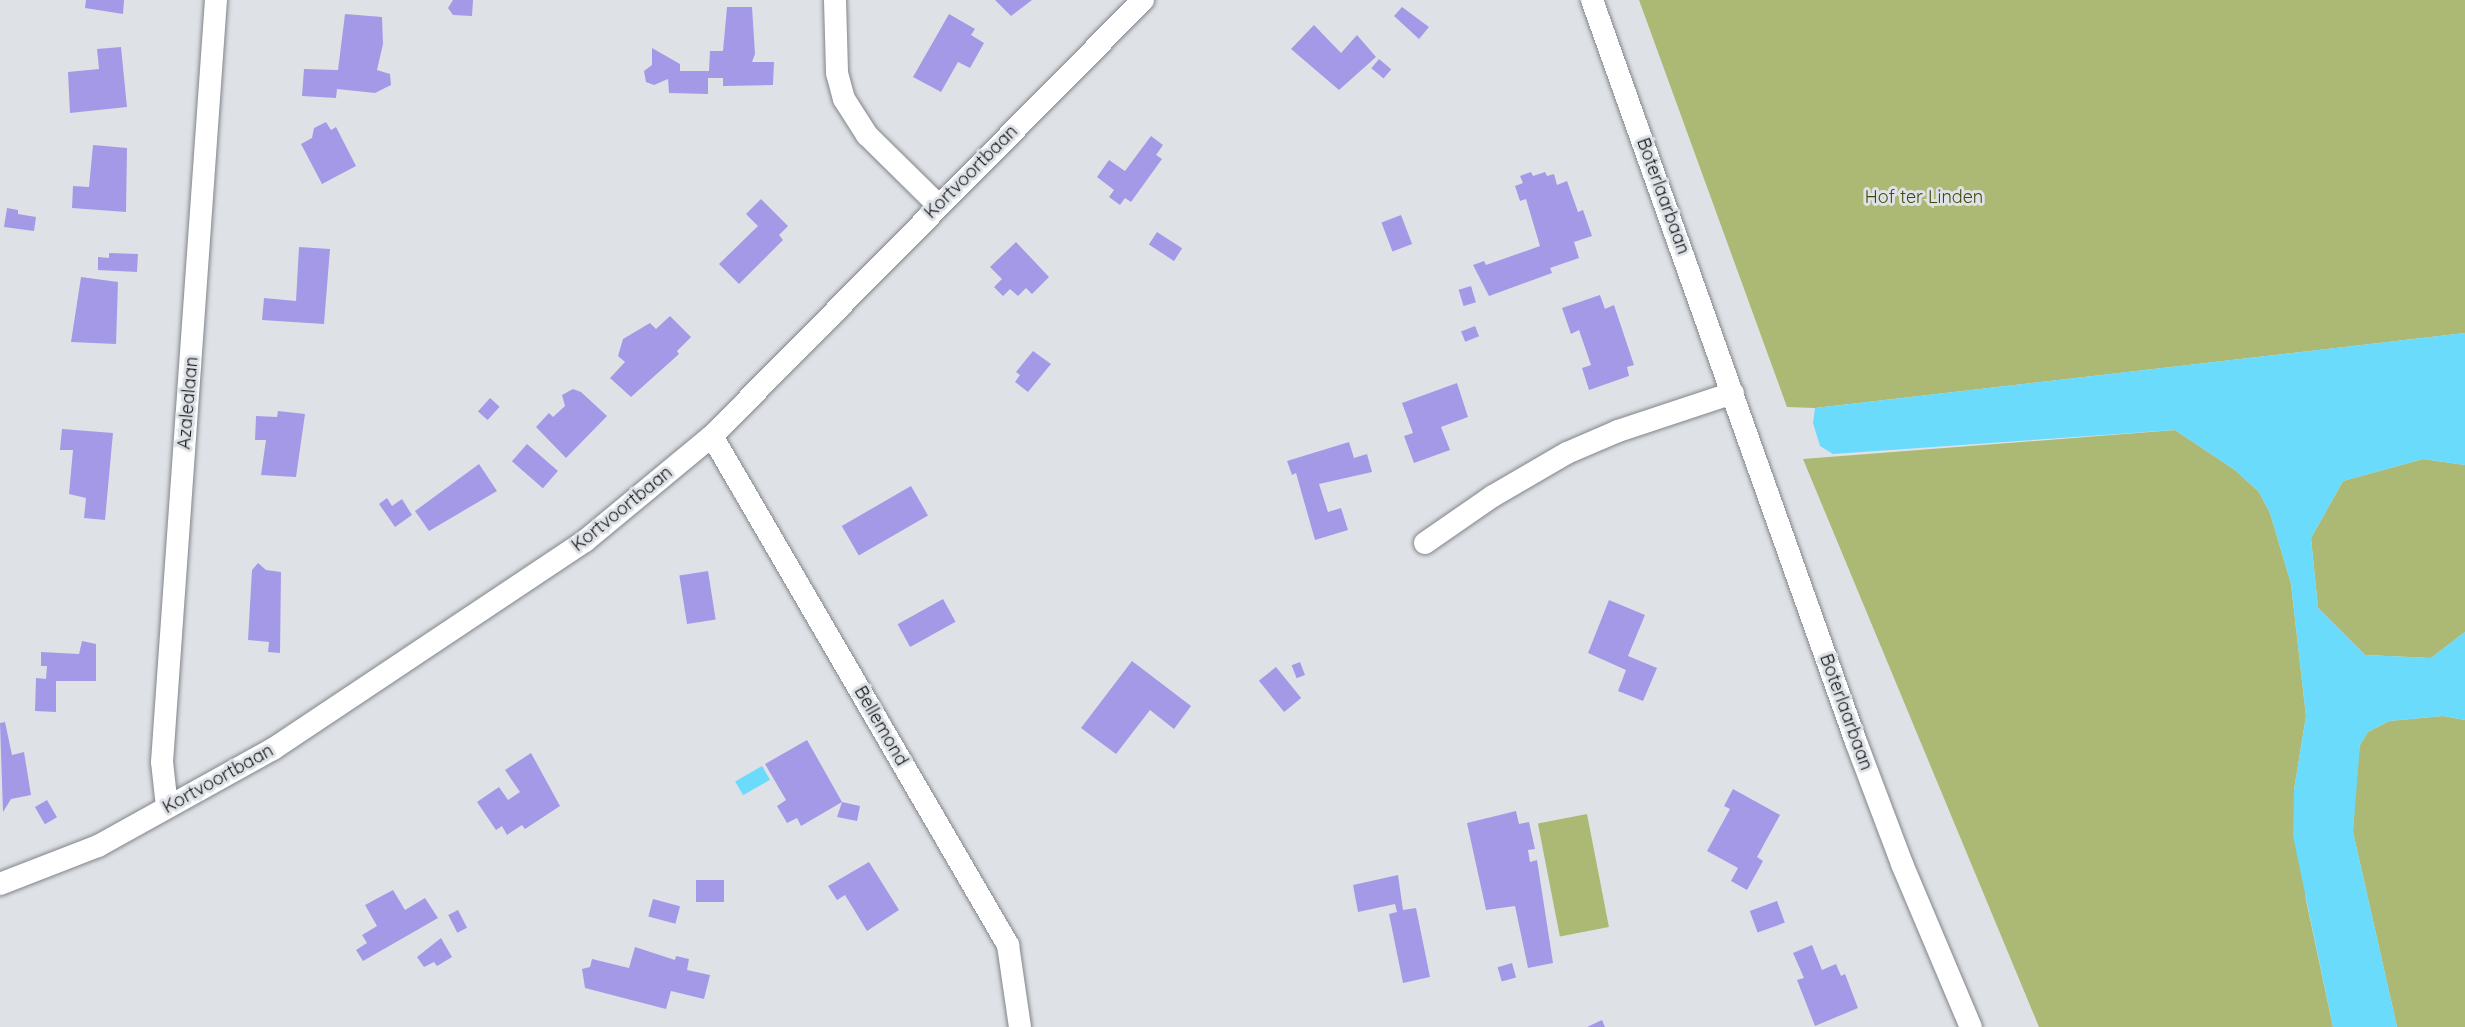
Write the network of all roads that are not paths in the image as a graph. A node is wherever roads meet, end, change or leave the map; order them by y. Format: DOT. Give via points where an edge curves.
graph roads {
  1 [pos="216,0"];
  2 [pos="835,0"];
  3 [pos="1143,0"];
  4 [pos="1592,0"];
  5 [pos="938,205"];
  6 [pos="1733,393"];
  7 [pos="712,436"];
  8 [pos="1425,543"];
  9 [pos="167,807"];
  10 [pos="0,884"];
  11 [pos="1020,1027"];
  12 [pos="1971,1027"];
  1 -- 9 [label="street, Azalealaan" via="162,762"];
  2 -- 5 [label="street" via="837,73 844,99 867,135"];
  3 -- 5 [label="street, Kortvoortbaan"];
  4 -- 6 [label="street, Boterlaarbaan"];
  5 -- 7 [label="street, Kortvoortbaan"];
  6 -- 8 [label="street" via="1618,431 1567,453 1493,496"];
  6 -- 12 [label="street, Boterlaarbaan" via="1902,864"];
  7 -- 9 [label="street, Kortvoortbaan" via="585,542 273,749"];
  7 -- 11 [label="street, Bellemond" via="1008,945"];
  9 -- 10 [label="street, Kortvoortbaan" via="98,846"];
}
